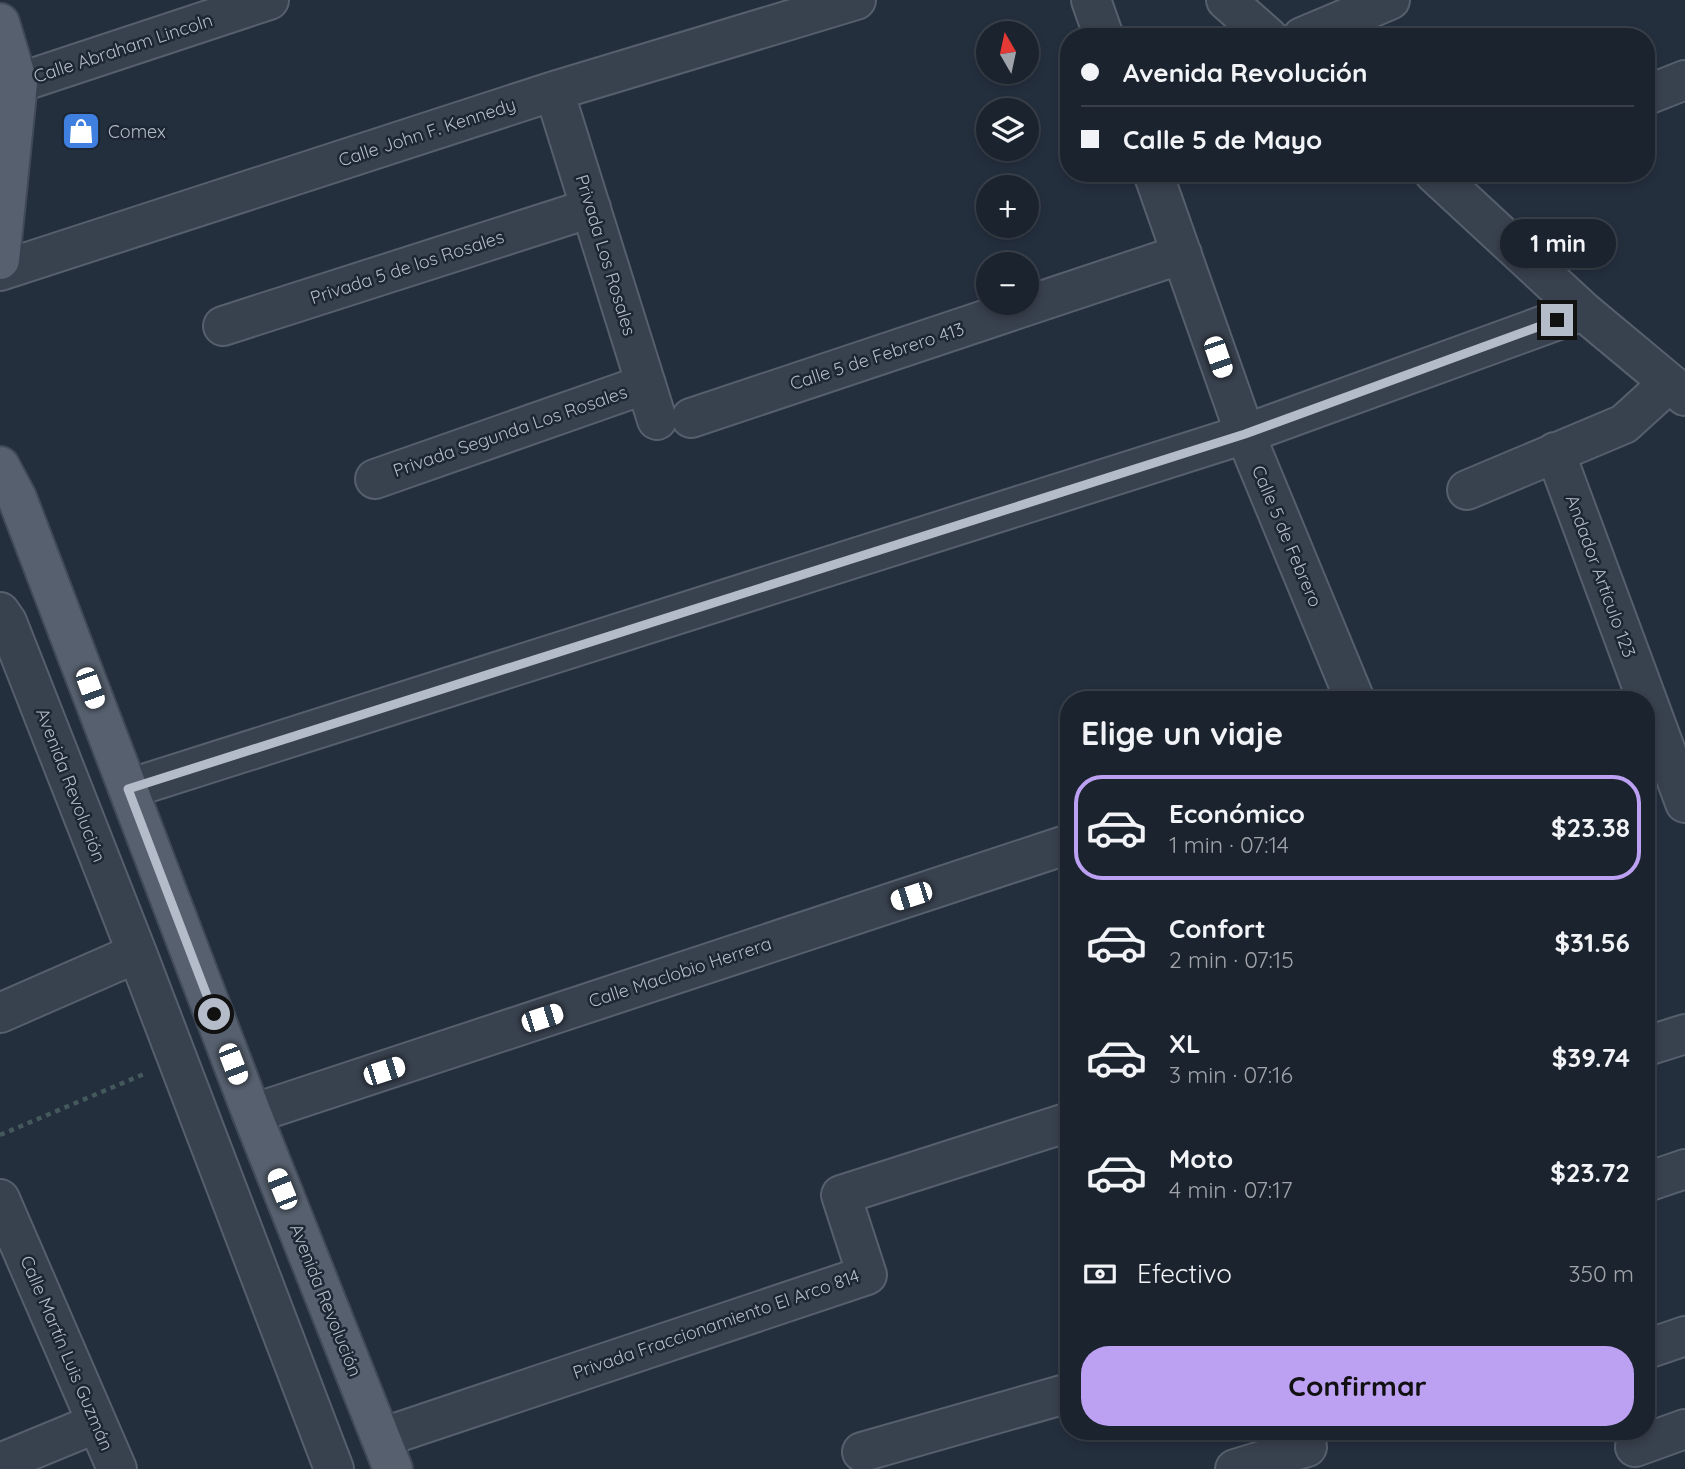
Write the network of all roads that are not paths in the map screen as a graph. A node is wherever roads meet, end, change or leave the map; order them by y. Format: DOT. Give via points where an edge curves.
graph roads {
  1 [pos="269,0"];
  2 [pos="856,0"];
  3 [pos="1091,0"];
  4 [pos="1226,0"];
  5 [pos="1390,0"];
  6 [pos="0,23"];
  7 [pos="1101,28"];
  8 [pos="1258,28"];
  9 [pos="1323,28"];
  10 [pos="1685,80"];
  11 [pos="18,83"];
  12 [pos="554,91"];
  13 [pos="1655,92"];
  14 [pos="1156,182"];
  15 [pos="1450,182"];
  16 [pos="591,208"];
  17 [pos="1182,254"];
  18 [pos="0,260"];
  19 [pos="0,271"];
  20 [pos="1583,311"];
  21 [pos="223,326"];
  22 [pos="646,384"];
  23 [pos="1677,390"];
  24 [pos="674,419"];
  25 [pos="1245,434"];
  26 [pos="1555,452"];
  27 [pos="375,479"];
  28 [pos="1467,490"];
  29 [pos="6,491"];
  30 [pos="0,612"];
  31 [pos="1351,691"];
  32 [pos="1644,691"];
  33 [pos="1655,722"];
  34 [pos="128,789"];
  35 [pos="1685,803"];
  36 [pos="1060,847"];
  37 [pos="138,953"];
  38 [pos="0,1013"];
  39 [pos="1685,1034"];
  40 [pos="1655,1043"];
  41 [pos="252,1114"];
  42 [pos="1060,1125"];
  43 [pos="1685,1168"];
  44 [pos="1655,1179"];
  45 [pos="0,1199"];
  46 [pos="8,1240"];
  47 [pos="1685,1336"];
  48 [pos="1655,1346"];
  49 [pos="1060,1396"];
  50 [pos="97,1423"];
  51 [pos="1685,1429"];
  52 [pos="1307,1447"];
  53 [pos="1636,1449"];
  54 [pos="862,1452"];
  55 [pos="387,1454"];
  56 [pos="0,1464"];
  57 [pos="117,1469"];
  58 [pos="334,1469"];
  59 [pos="1236,1469"];
  1 -- 11 [label="street, Calle Abraham Lincoln"];
  2 -- 12 [label="street, Calle John F. Kennedy"];
  3 -- 7 [label="street"];
  4 -- 8 [label="street"];
  5 -- 9 [label="street"];
  6 -- 11 [label="main road"];
  10 -- 13 [label="street"];
  11 -- 18 [label="main road"];
  12 -- 16 [label="street, Privada Los Rosales"];
  12 -- 19 [label="street, Calle John F. Kennedy"];
  14 -- 17 [label="street, Calle 5 de Febrero"];
  15 -- 20 [label="street"];
  16 -- 21 [label="street, Privada 5 de los Rosales"];
  16 -- 22 [label="street, Privada Los Rosales"];
  17 -- 24 [label="street, Calle 5 de Febrero 413"];
  17 -- 25 [label="street, Calle 5 de Febrero"];
  20 -- 23 [label="street"];
  20 -- 25 [label="street"];
  22 -- 24 [label="street, Privada Los Rosales"];
  22 -- 27 [label="street, Privada Segunda Los Rosales"];
  23 -- 26 [label="street" via="1624,424"];
  25 -- 31 [label="street, Calle 5 de Febrero"];
  25 -- 34 [label="street"];
  26 -- 28 [label="street"];
  26 -- 32 [label="street, Andador Artículo 123"];
  29 -- 34 [label="main road, Avenida Revolución"];
  30 -- 37 [label="street, Avenida Revolución"];
  33 -- 35 [label="street, Andador Artículo 123"];
  34 -- 41 [label="main road, Avenida Revolución"];
  36 -- 41 [label="street, Calle Maclobio Herrera"];
  37 -- 38 [label="street"];
  37 -- 58 [label="street, Avenida Revolución"];
  39 -- 40 [label="street"];
  41 -- 55 [label="main road, Avenida Revolución"];
  42 -- 55 [label="street, Privada Fraccionamiento El Arco 814" via="841,1195 867,1275"];
  43 -- 44 [label="street"];
  45 -- 46 [label="street, Calle Martín Luis Guzmán"];
  46 -- 50 [label="street, Calle Martín Luis Guzmán"];
  47 -- 48 [label="street"];
  49 -- 54 [label="street"];
  50 -- 56 [label="street"];
  50 -- 57 [label="street, Calle Martín Luis Guzmán"];
  51 -- 53 [label="street"];
  52 -- 59 [label="street"];
}
